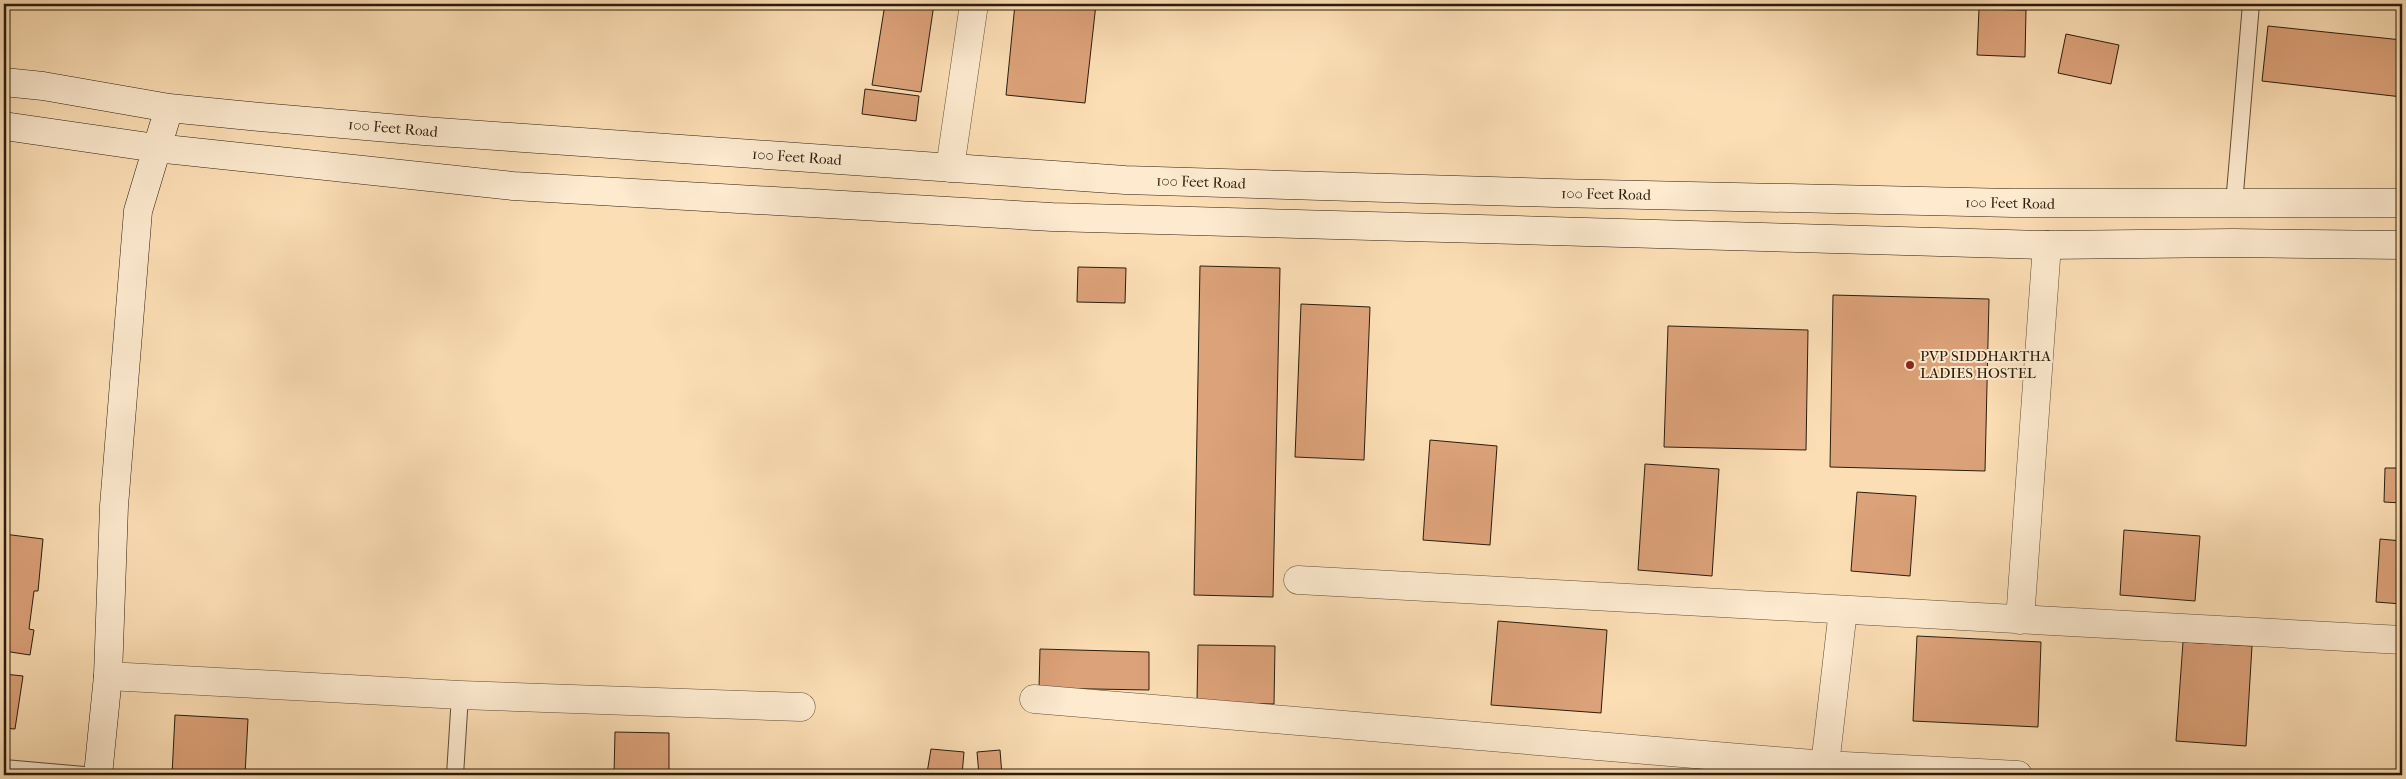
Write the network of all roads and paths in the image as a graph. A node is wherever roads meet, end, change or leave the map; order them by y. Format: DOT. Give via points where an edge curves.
graph roads {
  1 [pos="974,4"];
  2 [pos="2251,4"];
  3 [pos="4,82"];
  4 [pos="169,108"];
  5 [pos="4,126"];
  6 [pos="156,148"];
  7 [pos="950,168"];
  8 [pos="2234,204"];
  9 [pos="2402,204"];
  10 [pos="2047,245"];
  11 [pos="2402,245"];
  12 [pos="1298,580"];
  13 [pos="1843,610"];
  14 [pos="2020,620"];
  15 [pos="2402,640"];
  16 [pos="108,676"];
  17 [pos="460,695"];
  18 [pos="1034,699"];
  19 [pos="801,707"];
  20 [pos="1825,765"];
  21 [pos="4,768"];
  22 [pos="84,775"];
  23 [pos="98,775"];
  24 [pos="455,775"];
  25 [pos="2018,775"];
  1 -- 7 [label="street"];
  2 -- 8 [label="lane"];
  3 -- 4 [label="street, 100 Feet Road"];
  4 -- 6 [label="street"];
  4 -- 7 [label="street, 100 Feet Road" via="424,131"];
  5 -- 6 [label="street"];
  6 -- 10 [label="street" via="513,186 798,204 1052,217"];
  6 -- 16 [label="street" via="138,211 114,506"];
  7 -- 8 [label="street, 100 Feet Road" via="1125,180 1555,193 2013,203"];
  8 -- 9 [label="street, 100 Feet Road"];
  10 -- 11 [label="street"];
  10 -- 14 [label="street"];
  12 -- 13 [label="street"];
  13 -- 14 [label="street"];
  13 -- 20 [label="street"];
  14 -- 15 [label="street"];
  16 -- 17 [label="street"];
  16 -- 23 [label="street"];
  17 -- 19 [label="street"];
  17 -- 24 [label="lane"];
  18 -- 20 [label="street"];
  20 -- 25 [label="street"];
  21 -- 22 [label="lane"];
}
